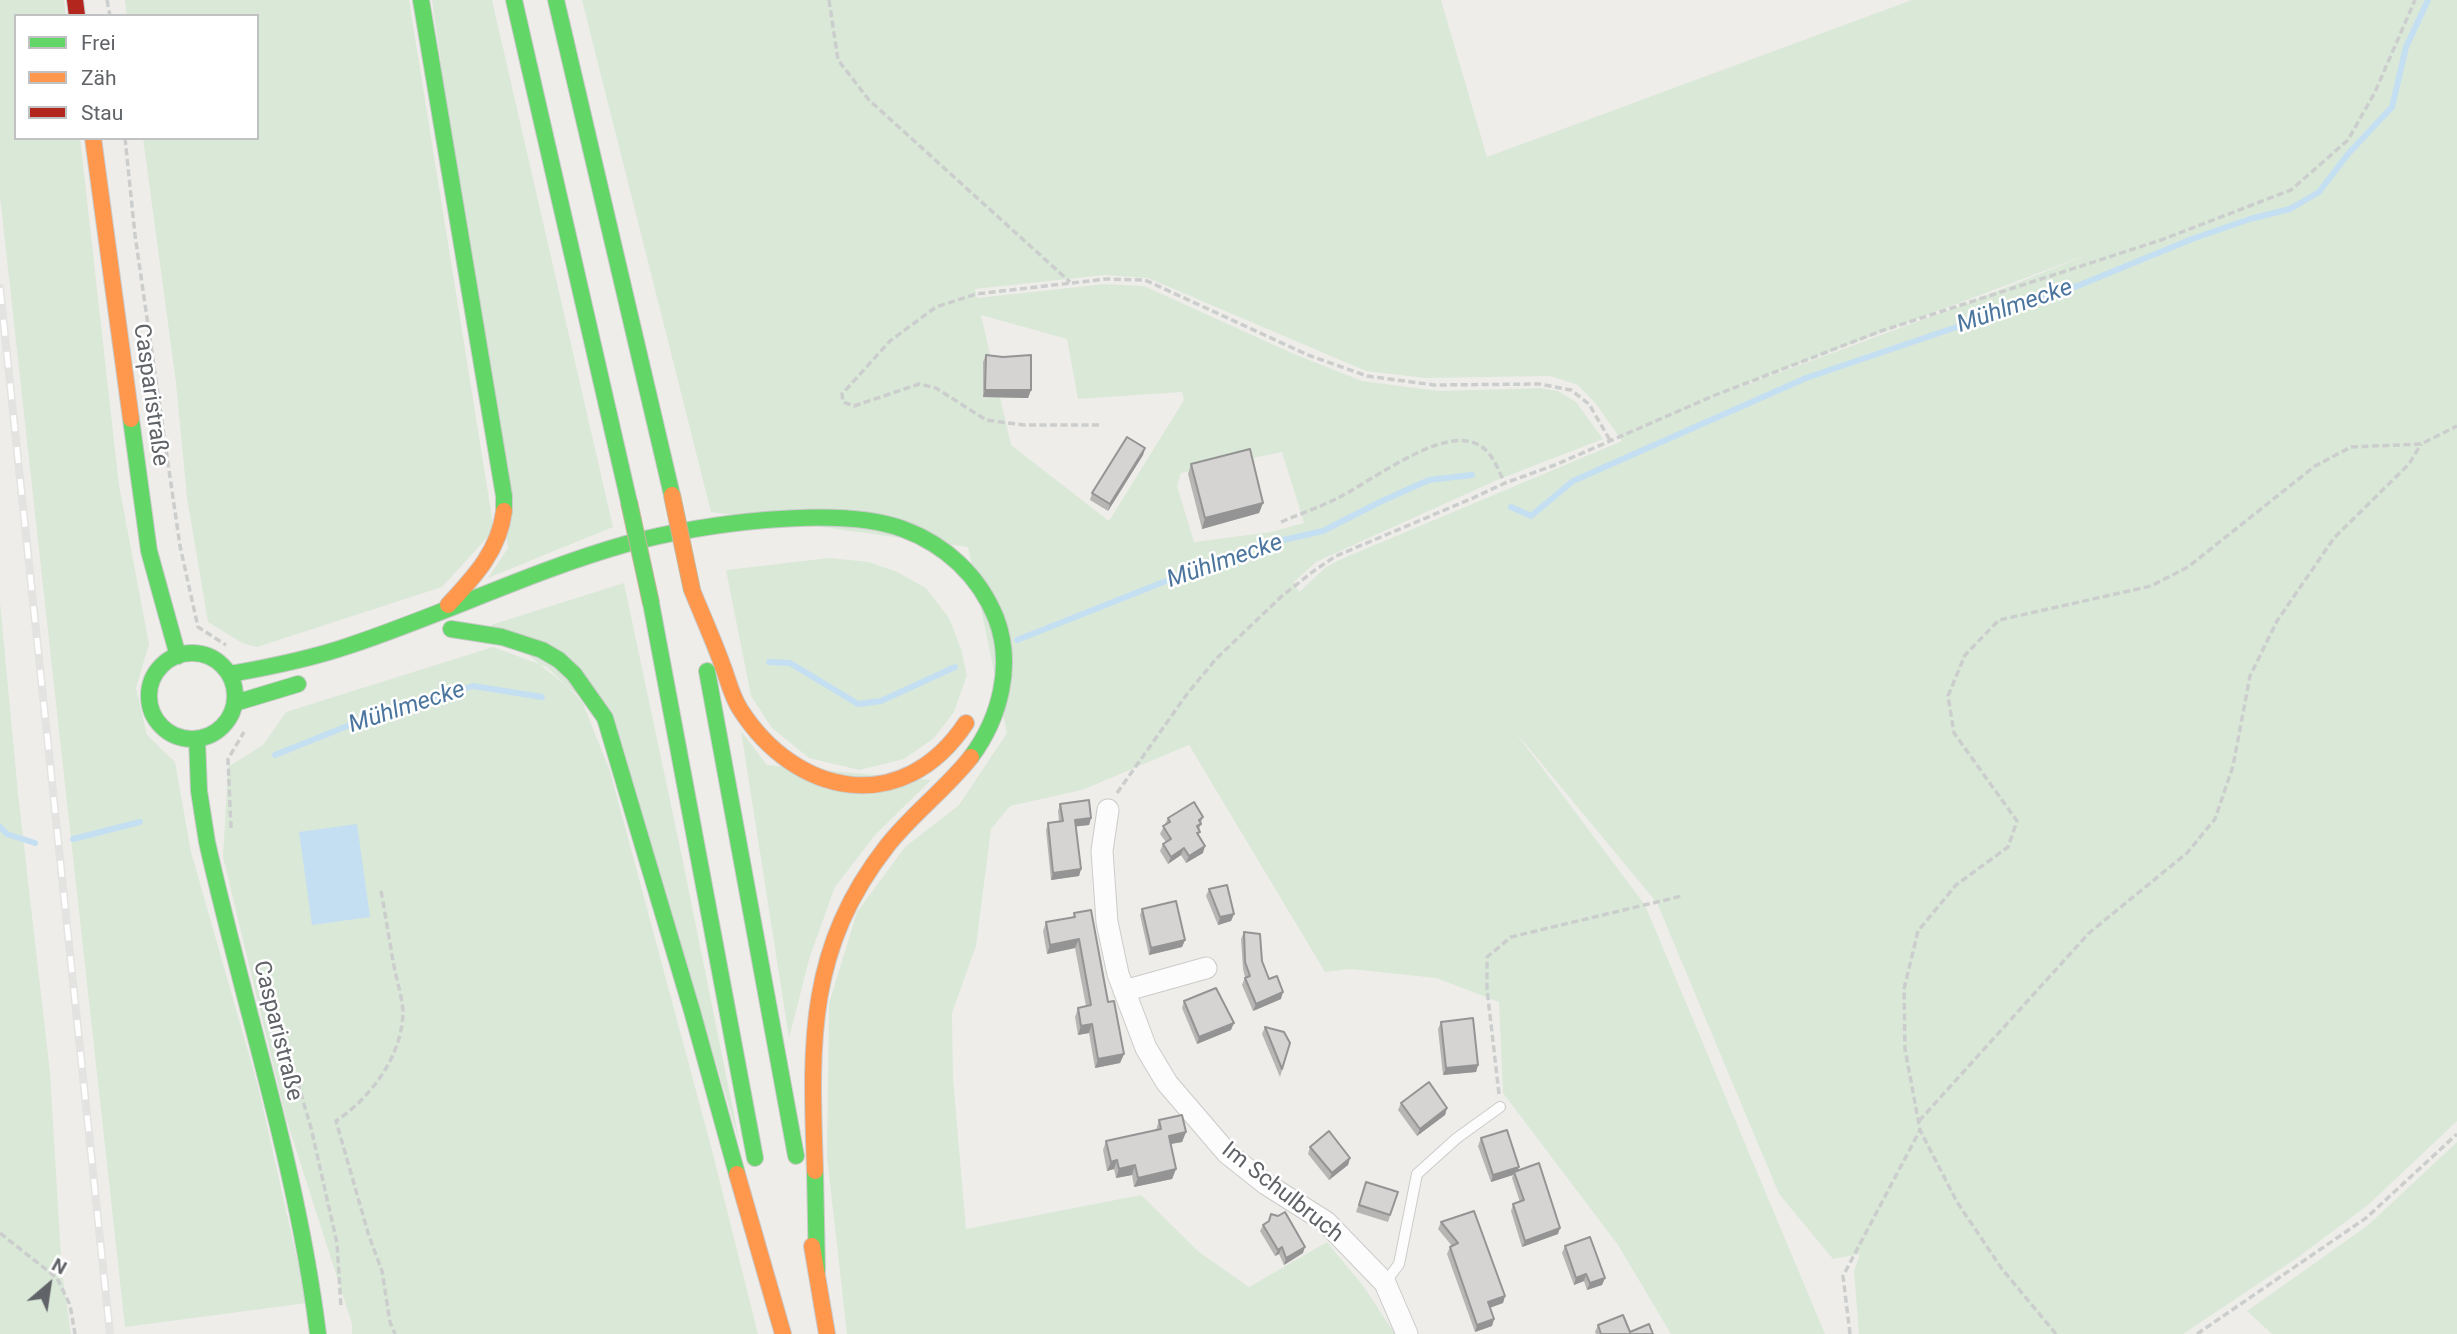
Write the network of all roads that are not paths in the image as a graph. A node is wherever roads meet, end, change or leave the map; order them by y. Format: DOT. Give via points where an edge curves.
graph roads {
  1 [pos="421,0"];
  2 [pos="514,0"];
  3 [pos="556,0"];
  4 [pos="93,140"];
  5 [pos="698,554"];
  6 [pos="626,569"];
  7 [pos="692,590"];
  8 [pos="442,612"];
  9 [pos="477,620"];
  10 [pos="178,656"];
  11 [pos="230,674"];
  12 [pos="308,681"];
  13 [pos="235,703"];
  14 [pos="973,707"];
  15 [pos="197,739"];
  16 [pos="1108,810"];
  17 [pos="1206,968"];
  18 [pos="1124,991"];
  19 [pos="1500,1107"];
  20 [pos="758,1171"];
  21 [pos="768,1226"];
  22 [pos="817,1271"];
  23 [pos="1385,1283"];
  24 [pos="318,1334"];
  25 [pos="786,1334"];
  26 [pos="827,1334"];
  27 [pos="1407,1334"];
  1 -- 8 [label="main road" via="504,504 503,525 490,556"];
  2 -- 20 [label="main road, bridge" via="651,603"];
  3 -- 7 [label="main road, bridge"];
  4 -- 10 [label="main road, Casparistraße" via="149,551"];
  5 -- 6 [label="main road"];
  7 -- 14 [label="main road" via="743,714 767,746 809,774 859,785 911,775 951,744"];
  7 -- 22 [label="main road"];
  8 -- 11 [label="main road" via="358,645"];
  8 -- 22 [label="main road" via="570,561 634,543 684,531 785,521 881,523 910,531 953,557 985,594 1004,655 995,717 963,769 911,818 863,882 839,929 820,987 811,1065"];
  9 -- 25 [label="main road" via="445,632 522,641 540,648 578,677 605,718 758,1253"];
  10 -- 11 [label="main road" via="209,657"];
  10 -- 15 [label="main road" via="152,681 149,700 155,718 166,730"];
  11 -- 13 [label="main road"];
  12 -- 13 [label="main road"];
  13 -- 15 [label="main road" via="222,727"];
  15 -- 24 [label="main road, Casparistraße" via="196,765 208,845 301,1217"];
  16 -- 18 [label="street, Im Schulbruch" via="1102,851 1107,922"];
  17 -- 18 [label="street"];
  18 -- 23 [label="street, Im Schulbruch" via="1146,1048 1192,1114 1227,1153 1326,1222"];
  19 -- 23 [label="lane" via="1417,1174 1399,1264"];
  21 -- 25 [label="main road"];
  22 -- 26 [label="main road"];
  23 -- 27 [label="street, Im Schulbruch"];
}
